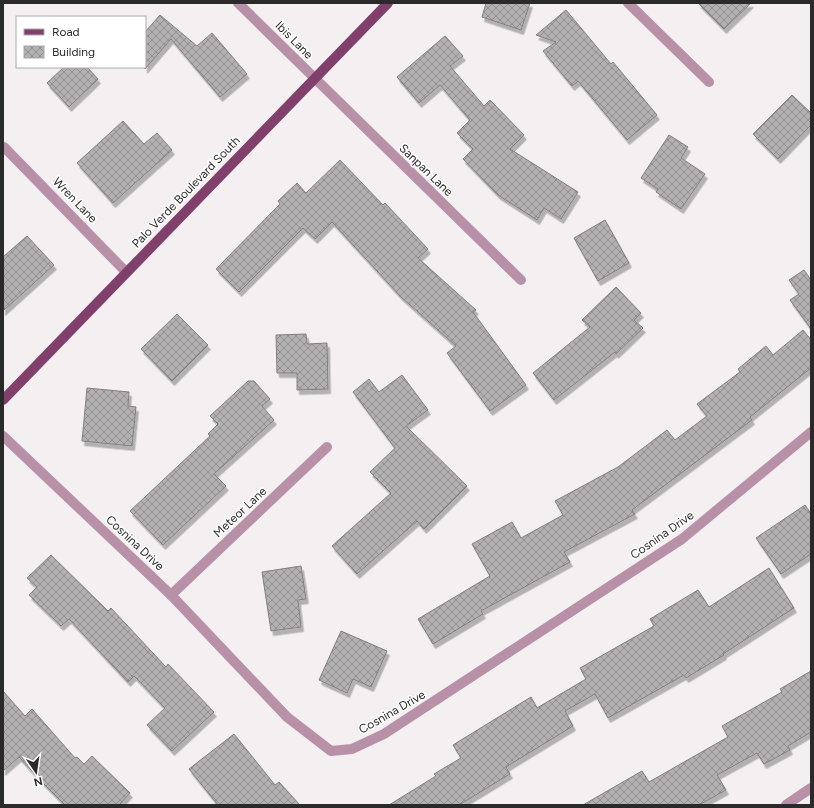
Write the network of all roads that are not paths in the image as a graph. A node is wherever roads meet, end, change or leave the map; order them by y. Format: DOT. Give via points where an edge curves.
graph roads {
  1 [pos="238,3"];
  2 [pos="388,3"];
  3 [pos="628,3"];
  4 [pos="314,78"];
  5 [pos="709,82"];
  6 [pos="4,147"];
  7 [pos="126,272"];
  8 [pos="520,280"];
  9 [pos="3,400"];
  10 [pos="811,432"];
  11 [pos="3,436"];
  12 [pos="327,447"];
  13 [pos="171,595"];
  14 [pos="811,788"];
  15 [pos="786,805"];
  1 -- 4 [label="street, Ibis Lane"];
  2 -- 4 [label="main road, Palo Verde Boulevard South"];
  3 -- 5 [label="street"];
  4 -- 7 [label="main road, Palo Verde Boulevard South"];
  4 -- 8 [label="street, Sanpan Lane"];
  6 -- 7 [label="street, Wren Lane"];
  7 -- 9 [label="main road, Palo Verde Boulevard South"];
  10 -- 13 [label="street, Cosnina Drive" via="682,539 411,717 384,734 352,749 331,751 287,717"];
  11 -- 13 [label="street, Cosnina Drive"];
  12 -- 13 [label="street, Meteor Lane"];
  14 -- 15 [label="street"];
}
